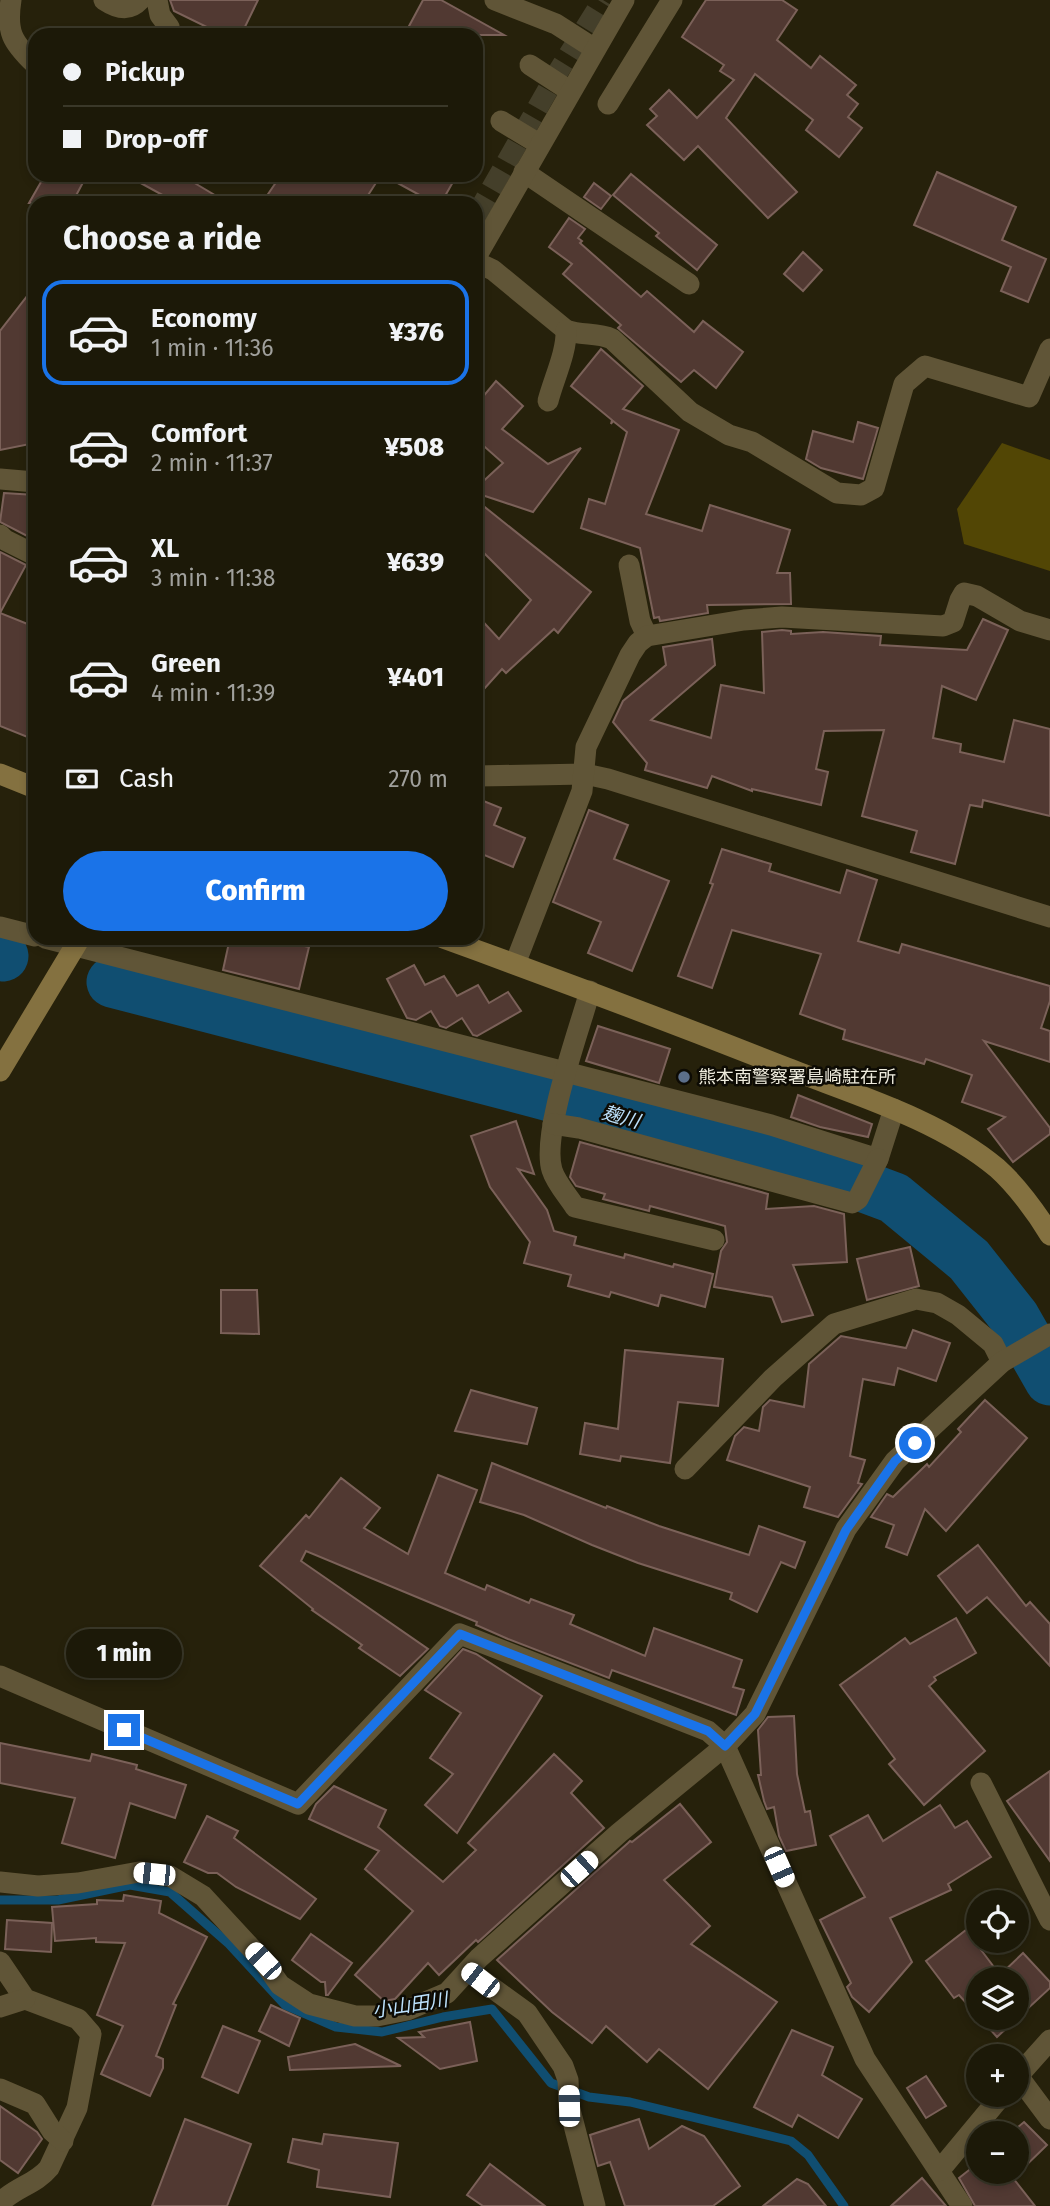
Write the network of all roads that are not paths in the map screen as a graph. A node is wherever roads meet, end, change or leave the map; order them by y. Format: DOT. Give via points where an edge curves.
graph roads {
  1 [pos="11,0"];
  2 [pos="104,0"];
  3 [pos="140,0"];
  4 [pos="157,0"];
  5 [pos="495,0"];
  6 [pos="624,0"];
  7 [pos="672,0"];
  8 [pos="168,28"];
  9 [pos="595,49"];
  10 [pos="28,56"];
  11 [pos="530,65"];
  12 [pos="570,91"];
  13 [pos="608,104"];
  14 [pos="500,121"];
  15 [pos="539,145"];
  16 [pos="524,172"];
  17 [pos="483,245"];
  18 [pos="483,265"];
  19 [pos="688,284"];
  20 [pos="566,330"];
  21 [pos="1050,349"];
  22 [pos="548,401"];
  23 [pos="0,479"];
  24 [pos="28,481"];
  25 [pos="0,535"];
  26 [pos="28,552"];
  27 [pos="629,565"];
  28 [pos="1050,630"];
  29 [pos="647,636"];
  30 [pos="0,774"];
  31 [pos="585,774"];
  32 [pos="483,776"];
  33 [pos="28,785"];
  34 [pos="1050,918"];
  35 [pos="0,927"];
  36 [pos="28,934"];
  37 [pos="75,945"];
  38 [pos="88,945"];
  39 [pos="462,945"];
  40 [pos="515,964"];
  41 [pos="590,991"];
  42 [pos="0,1071"];
  43 [pos="565,1076"];
  44 [pos="894,1109"];
  45 [pos="554,1120"];
  46 [pos="875,1164"];
  47 [pos="1050,1235"];
  48 [pos="714,1240"];
  49 [pos="1048,1336"];
  50 [pos="1007,1359"];
  51 [pos="685,1469"];
  52 [pos="0,1676"];
  53 [pos="725,1746"];
  54 [pos="981,1783"];
  55 [pos="0,1882"];
  56 [pos="1047,1909"];
  57 [pos="0,1962"];
  58 [pos="468,1971"];
  59 [pos="25,1999"];
  60 [pos="0,2007"];
  61 [pos="1050,2040"];
  62 [pos="1029,2063"];
  63 [pos="0,2089"];
  64 [pos="1029,2092"];
  65 [pos="992,2107"];
  66 [pos="1050,2119"];
  67 [pos="63,2141"];
  68 [pos="939,2171"];
  69 [pos="0,2203"];
  70 [pos="595,2206"];
  71 [pos="962,2206"];
  1 -- 10 [label="street" via="12,37"];
  2 -- 3 [label="street" via="125,8"];
  4 -- 8 [label="street"];
  5 -- 9 [label="street" via="556,24"];
  6 -- 9 [label="street"];
  7 -- 13 [label="street"];
  9 -- 12 [label="street"];
  11 -- 12 [label="street"];
  12 -- 15 [label="street"];
  14 -- 15 [label="street"];
  15 -- 16 [label="street"];
  16 -- 17 [label="street"];
  16 -- 19 [label="street"];
  18 -- 20 [label="street"];
  20 -- 21 [label="street" via="612,339 690,412 729,435 752,442 837,493 861,495 874,488 904,384 925,366 1029,397"];
  20 -- 22 [label="street"];
  23 -- 24 [label="street"];
  25 -- 26 [label="street"];
  27 -- 29 [label="street"];
  28 -- 29 [label="street" via="1020,621 964,593 953,622 943,626 782,617"];
  29 -- 31 [label="street" via="630,655 586,747"];
  30 -- 33 [label="street"];
  31 -- 32 [label="street"];
  31 -- 34 [label="street"];
  31 -- 40 [label="street"];
  35 -- 36 [label="street"];
  37 -- 42 [label="street"];
  38 -- 43 [label="street"];
  39 -- 40 [label="street"];
  40 -- 41 [label="street"];
  41 -- 43 [label="street"];
  41 -- 44 [label="street"];
  43 -- 45 [label="street"];
  43 -- 46 [label="street" via="771,1125"];
  44 -- 46 [label="street"];
  44 -- 47 [label="street" via="954,1139 998,1169"];
  45 -- 46 [label="street" via="852,1203"];
  45 -- 48 [label="street" via="552,1172 575,1208"];
  49 -- 50 [label="street"];
  50 -- 51 [label="street" via="958,1315 937,1303 916,1299 834,1324 773,1378"];
  50 -- 53 [label="street" via="895,1461 846,1530 755,1714"];
  52 -- 53 [label="street" via="298,1804 460,1634 708,1731"];
  53 -- 58 [label="street" via="619,1833"];
  53 -- 68 [label="street" via="865,2059"];
  54 -- 56 [label="street"];
  55 -- 58 [label="street" via="38,1886 139,1872 170,1876 203,1896 294,1996 355,2017 407,2010 447,1993"];
  57 -- 59 [label="street"];
  58 -- 70 [label="street" via="527,2013 563,2066"];
  59 -- 60 [label="street"];
  59 -- 67 [label="street" via="78,2019 92,2034 77,2108"];
  61 -- 62 [label="street"];
  63 -- 67 [label="street" via="35,2105"];
  64 -- 66 [label="street"];
  65 -- 68 [label="street"];
  67 -- 69 [label="street" via="43,2176"];
  68 -- 71 [label="street"];
}
